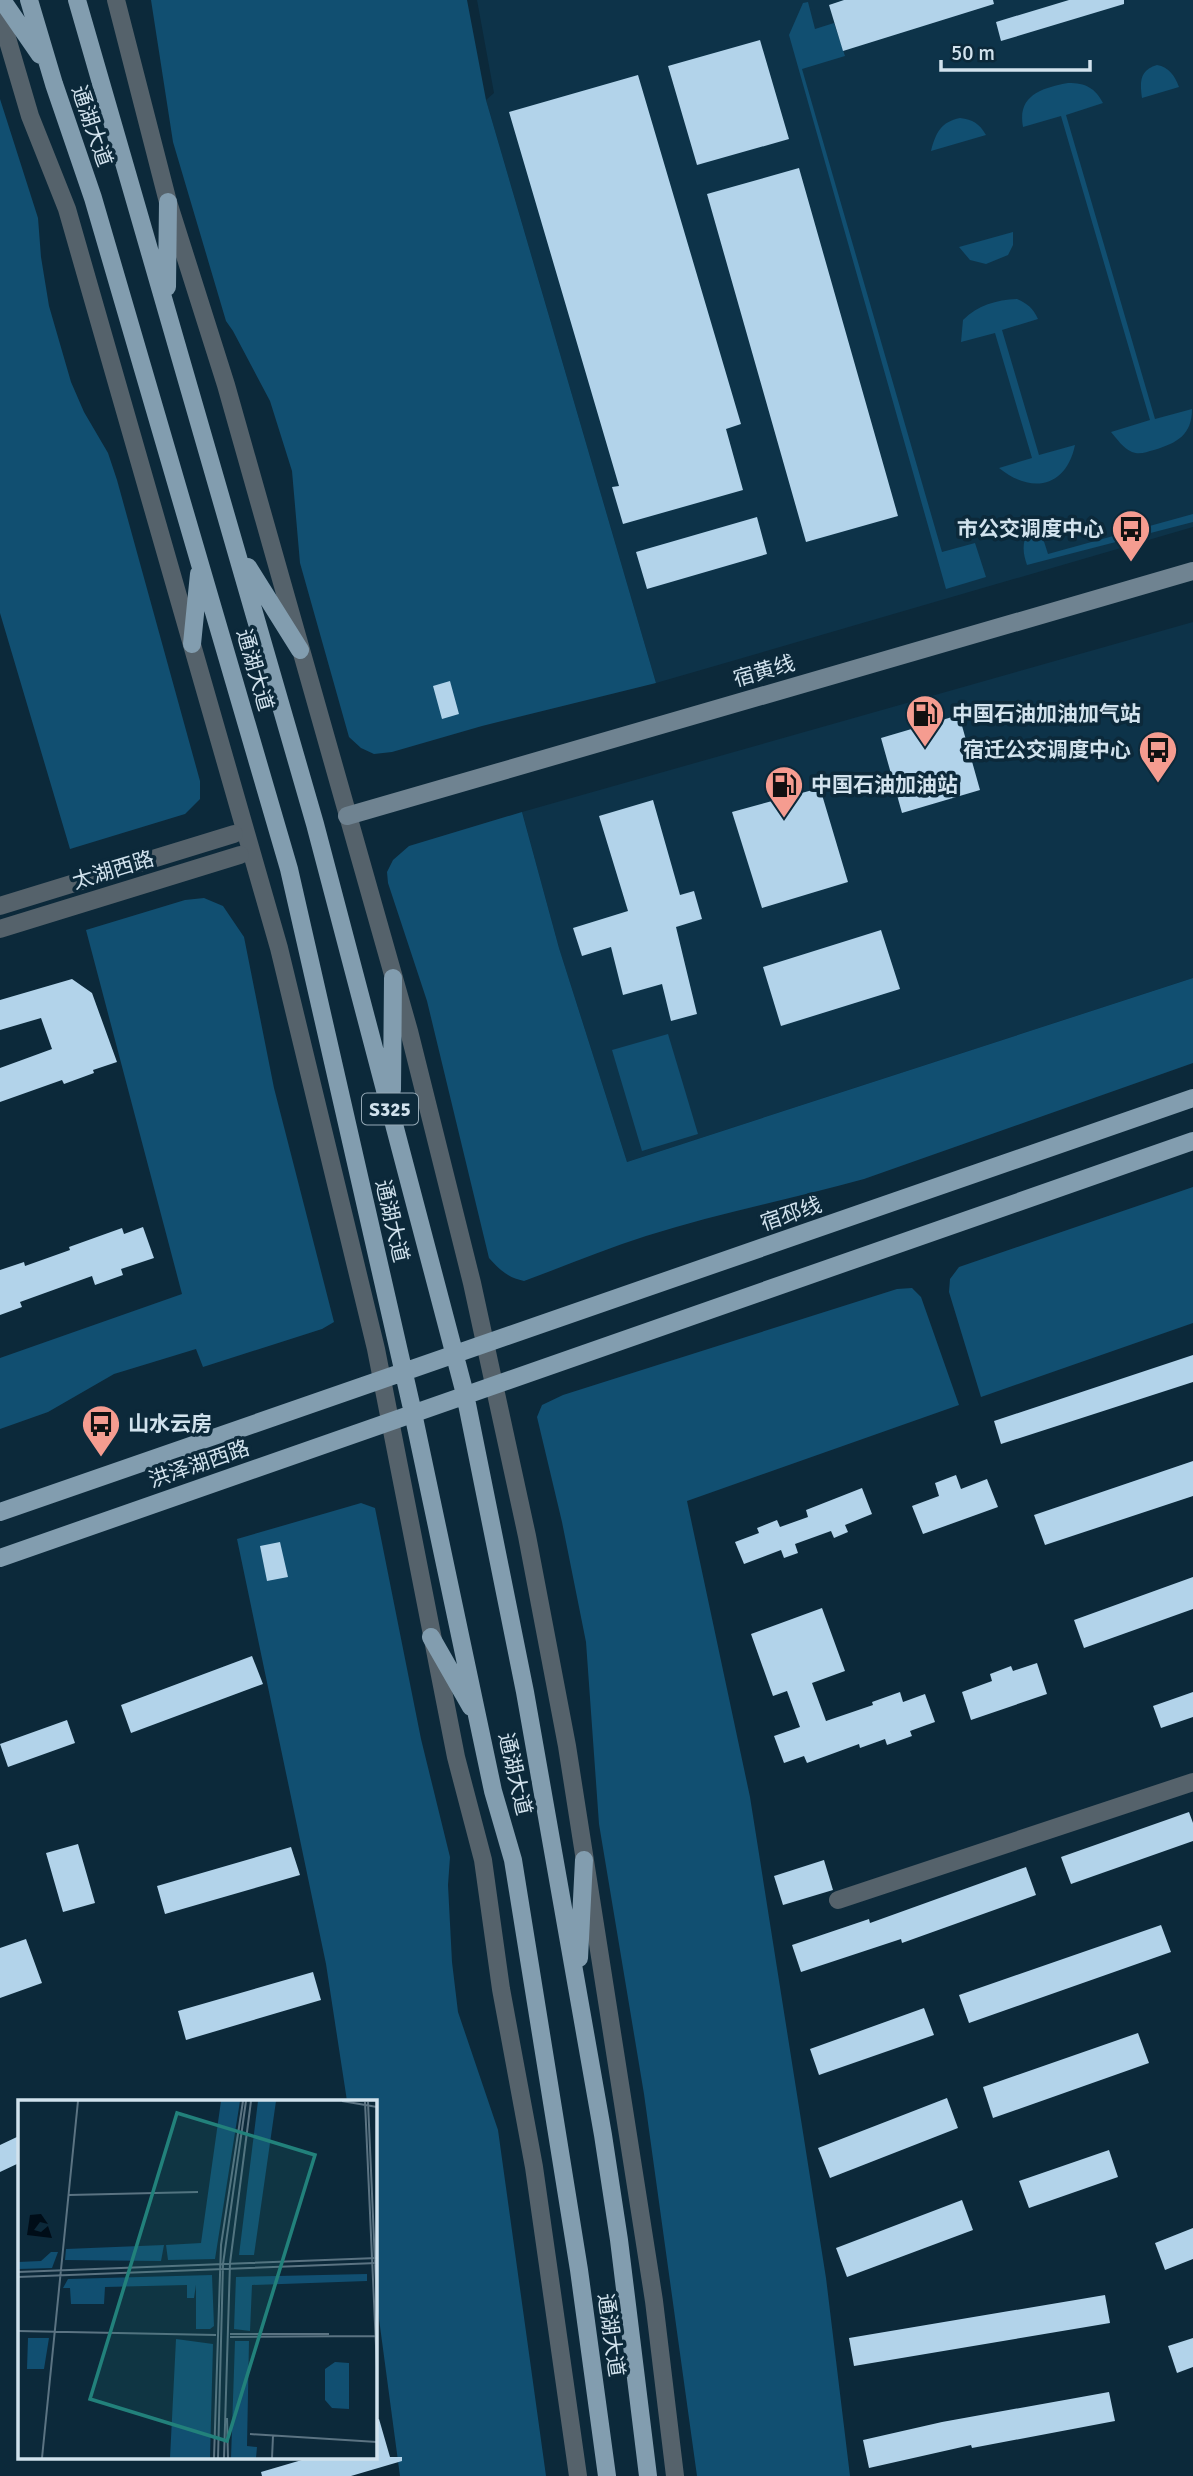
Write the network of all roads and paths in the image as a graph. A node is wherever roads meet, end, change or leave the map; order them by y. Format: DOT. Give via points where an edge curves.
graph roads {
  1 [pos="2,0"];
  2 [pos="29,0"];
  3 [pos="77,0"];
  4 [pos="116,0"];
  5 [pos="0,14"];
  6 [pos="50,69"];
  7 [pos="168,202"];
  8 [pos="167,308"];
  9 [pos="236,549"];
  10 [pos="200,564"];
  11 [pos="1193,571"];
  12 [pos="192,644"];
  13 [pos="300,650"];
  14 [pos="347,816"];
  15 [pos="234,834"];
  16 [pos="240,855"];
  17 [pos="0,906"];
  18 [pos="0,929"];
  19 [pos="393,978"];
  20 [pos="1193,1098"];
  21 [pos="392,1115"];
  22 [pos="1193,1141"];
  23 [pos="484,1342"];
  24 [pos="454,1352"];
  25 [pos="403,1371"];
  26 [pos="382,1378"];
  27 [pos="493,1384"];
  28 [pos="465,1394"];
  29 [pos="414,1413"];
  30 [pos="389,1422"];
  31 [pos="0,1512"];
  32 [pos="0,1558"];
  33 [pos="431,1637"];
  34 [pos="479,1719"];
  35 [pos="1193,1782"];
  36 [pos="584,1860"];
  37 [pos="838,1900"];
  38 [pos="577,1989"];
  39 [pos="578,2476"];
  40 [pos="607,2476"];
  41 [pos="648,2476"];
  42 [pos="676,2476"];
  1 -- 6 [label="main road"];
  2 -- 6 [label="main road, 通湖大道"];
  3 -- 8 [label="main road, 通湖大道"];
  4 -- 7 [label="street"];
  5 -- 12 [label="street" via="30,116 66,209"];
  6 -- 10 [label="main road, 通湖大道" via="93,198"];
  7 -- 8 [label="main road"];
  7 -- 13 [label="street" via="226,384"];
  8 -- 9 [label="main road, 通湖大道"];
  9 -- 13 [label="main road"];
  9 -- 21 [label="main road, 通湖大道 / S325"];
  10 -- 12 [label="main road"];
  10 -- 25 [label="main road, 通湖大道" via="289,869"];
  11 -- 14 [label="main road, 宿黄线"];
  12 -- 26 [label="street" via="279,948"];
  13 -- 14 [label="street"];
  14 -- 19 [label="street"];
  15 -- 17 [label="street, 太湖西路"];
  16 -- 18 [label="street, 太湖西路"];
  19 -- 21 [label="main road"];
  19 -- 23 [label="street"];
  20 -- 23 [label="main road, 宿邳线"];
  21 -- 24 [label="main road, 通湖大道 / S325"];
  22 -- 27 [label="main road"];
  23 -- 24 [label="main road, 宿邳线"];
  23 -- 27 [label="street"];
  24 -- 25 [label="main road, 宿邳线"];
  24 -- 28 [label="main road, 通湖大道 / S325"];
  25 -- 26 [label="main road, 洪泽湖西路"];
  25 -- 29 [label="main road, 通湖大道"];
  26 -- 30 [label="street"];
  26 -- 31 [label="main road, 洪泽湖西路"];
  27 -- 28 [label="main road"];
  27 -- 36 [label="street" via="527,1536"];
  28 -- 29 [label="main road"];
  28 -- 38 [label="main road, 通湖大道"];
  29 -- 30 [label="main road, 洪泽湖西路"];
  29 -- 34 [label="main road, 通湖大道"];
  30 -- 32 [label="main road, 洪泽湖西路"];
  30 -- 33 [label="street"];
  33 -- 34 [label="main road"];
  33 -- 39 [label="street" via="483,1860 534,2166"];
  34 -- 40 [label="main road, 通湖大道" via="513,1860"];
  35 -- 37 [label="street"];
  36 -- 38 [label="main road"];
  36 -- 42 [label="street" via="654,2301"];
  38 -- 41 [label="main road, 通湖大道" via="619,2240"];
}
